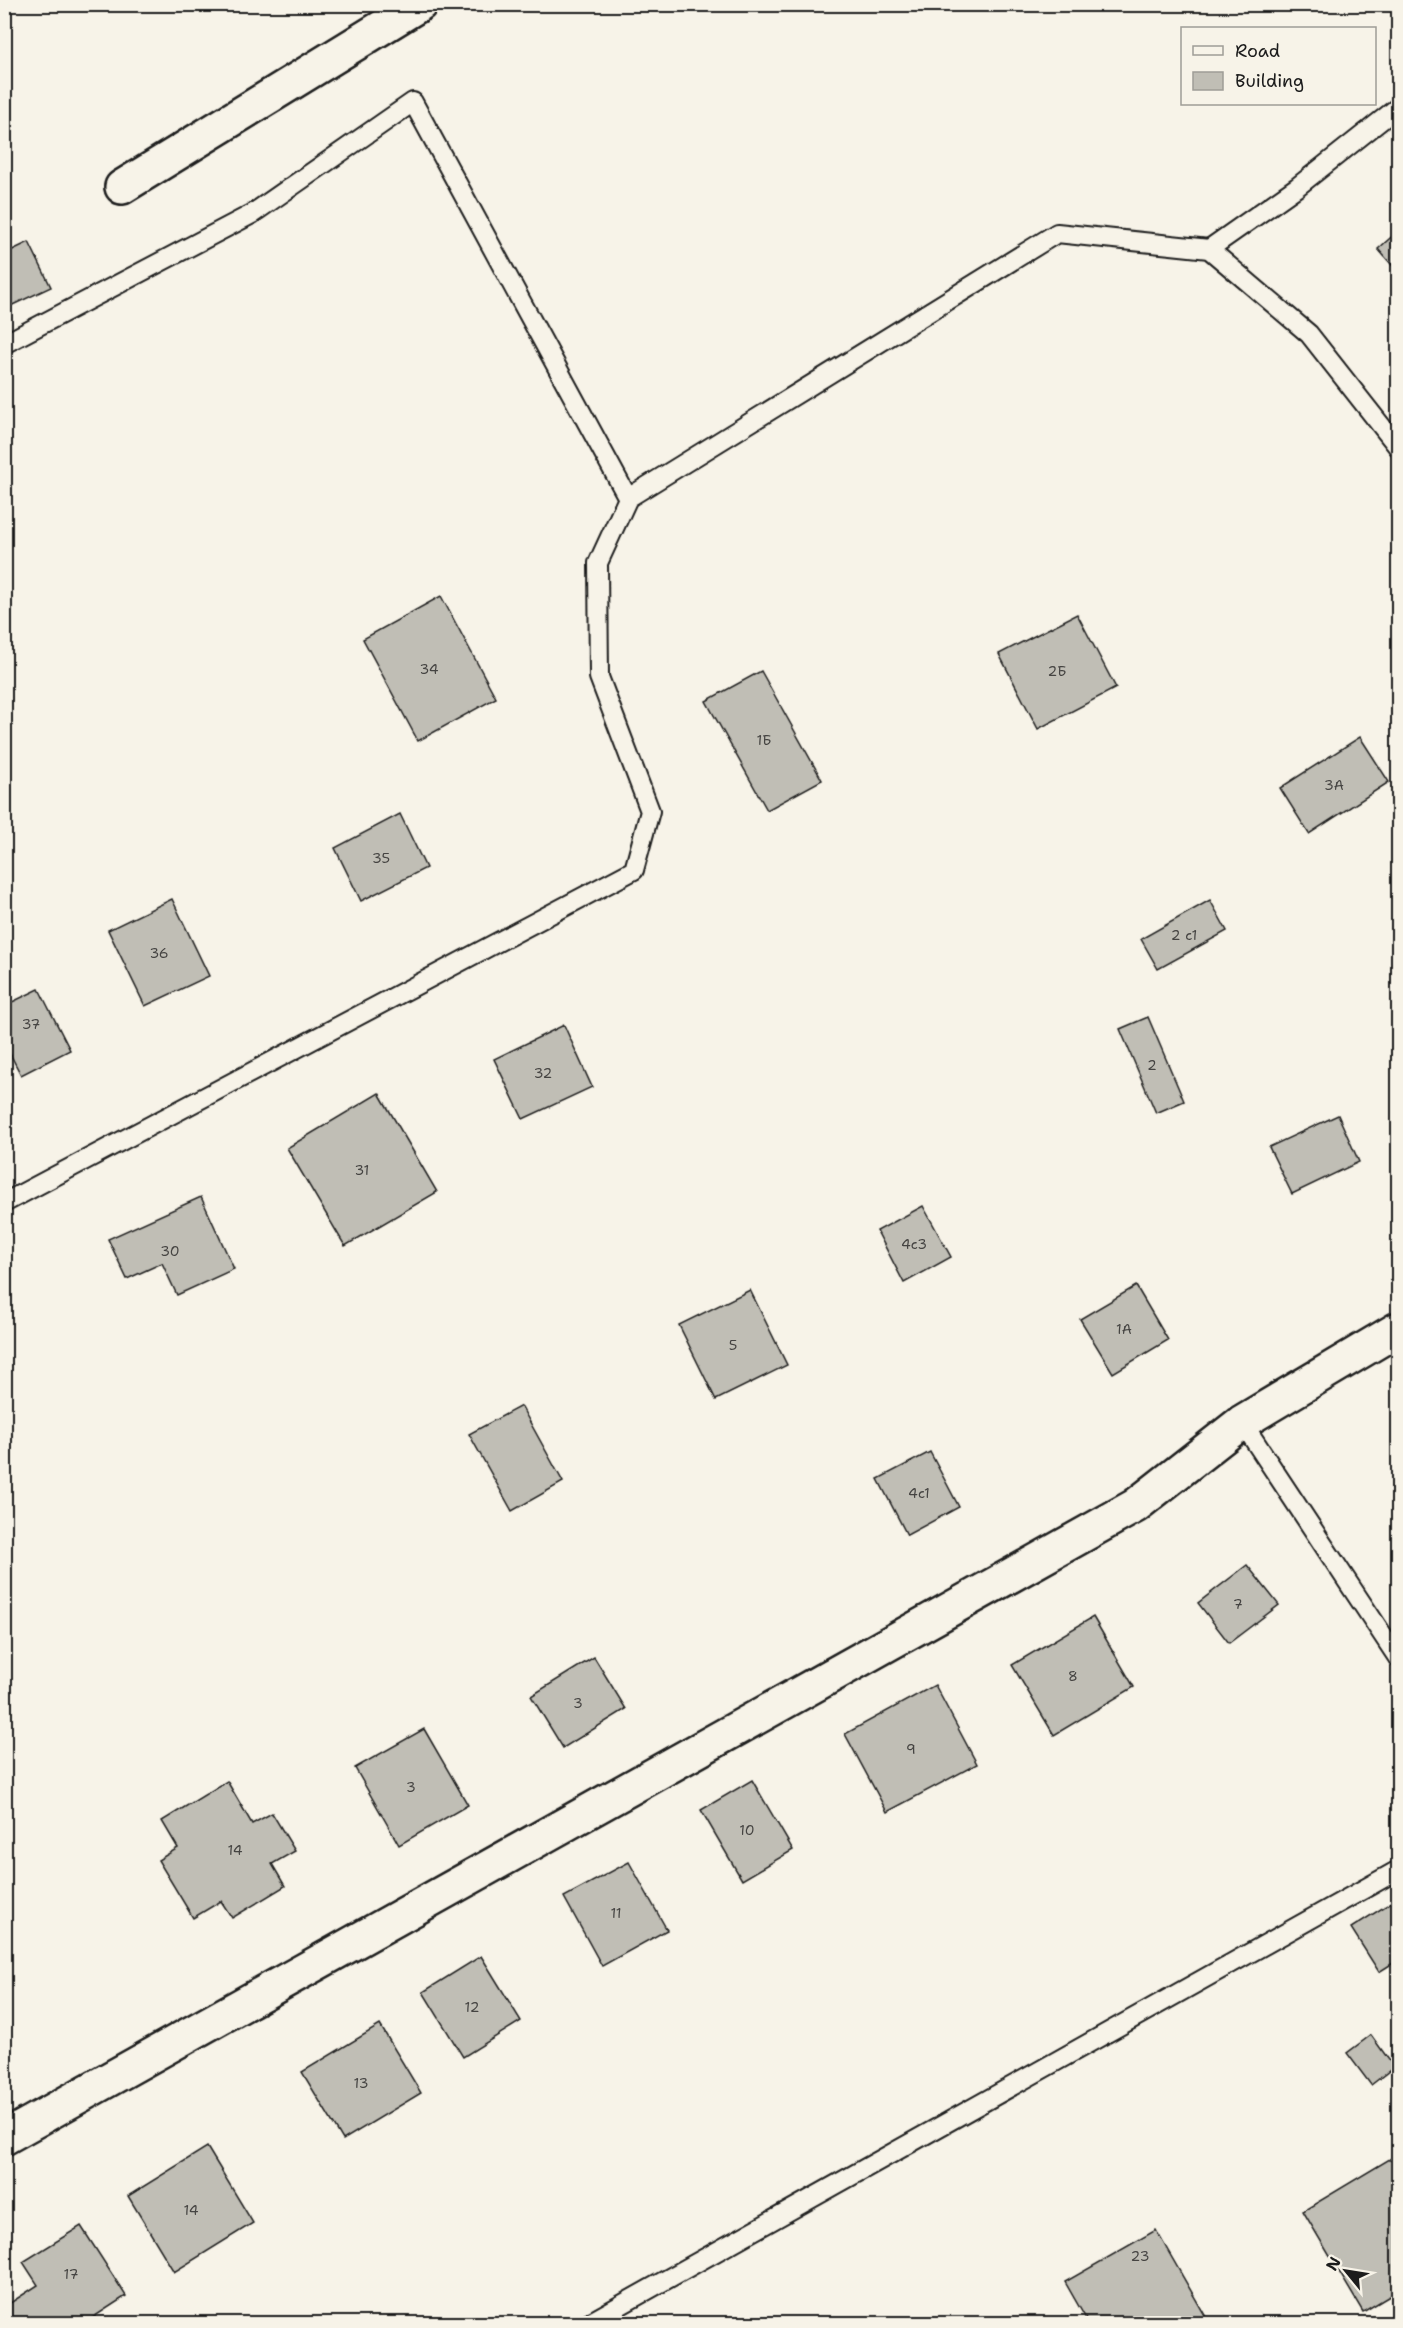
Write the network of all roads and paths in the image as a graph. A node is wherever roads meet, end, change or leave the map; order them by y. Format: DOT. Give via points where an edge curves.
graph roads {
  1 [pos="420,4"];
  2 [pos="1398,107"];
  3 [pos="122,187"];
  4 [pos="1209,249"];
  5 [pos="4,344"];
  6 [pos="1398,447"];
  7 [pos="628,498"];
  8 [pos="4,1203"];
  9 [pos="1398,1329"];
  10 [pos="1242,1422"];
  11 [pos="1398,1658"];
  12 [pos="1398,1870"];
  13 [pos="4,2138"];
  14 [pos="587,2324"];
  1 -- 3 [label="street"];
  2 -- 4 [label="lane" via="1297,187"];
  4 -- 6 [label="lane" via="1309,334"];
  4 -- 7 [label="lane" via="1057,233"];
  5 -- 7 [label="lane" via="252,214 413,102"];
  7 -- 8 [label="lane" via="598,563 599,677 650,811 634,870"];
  9 -- 10 [label="street"];
  10 -- 11 [label="lane"];
  10 -- 13 [label="street" via="1135,1506"];
  12 -- 14 [label="lane"];
}
